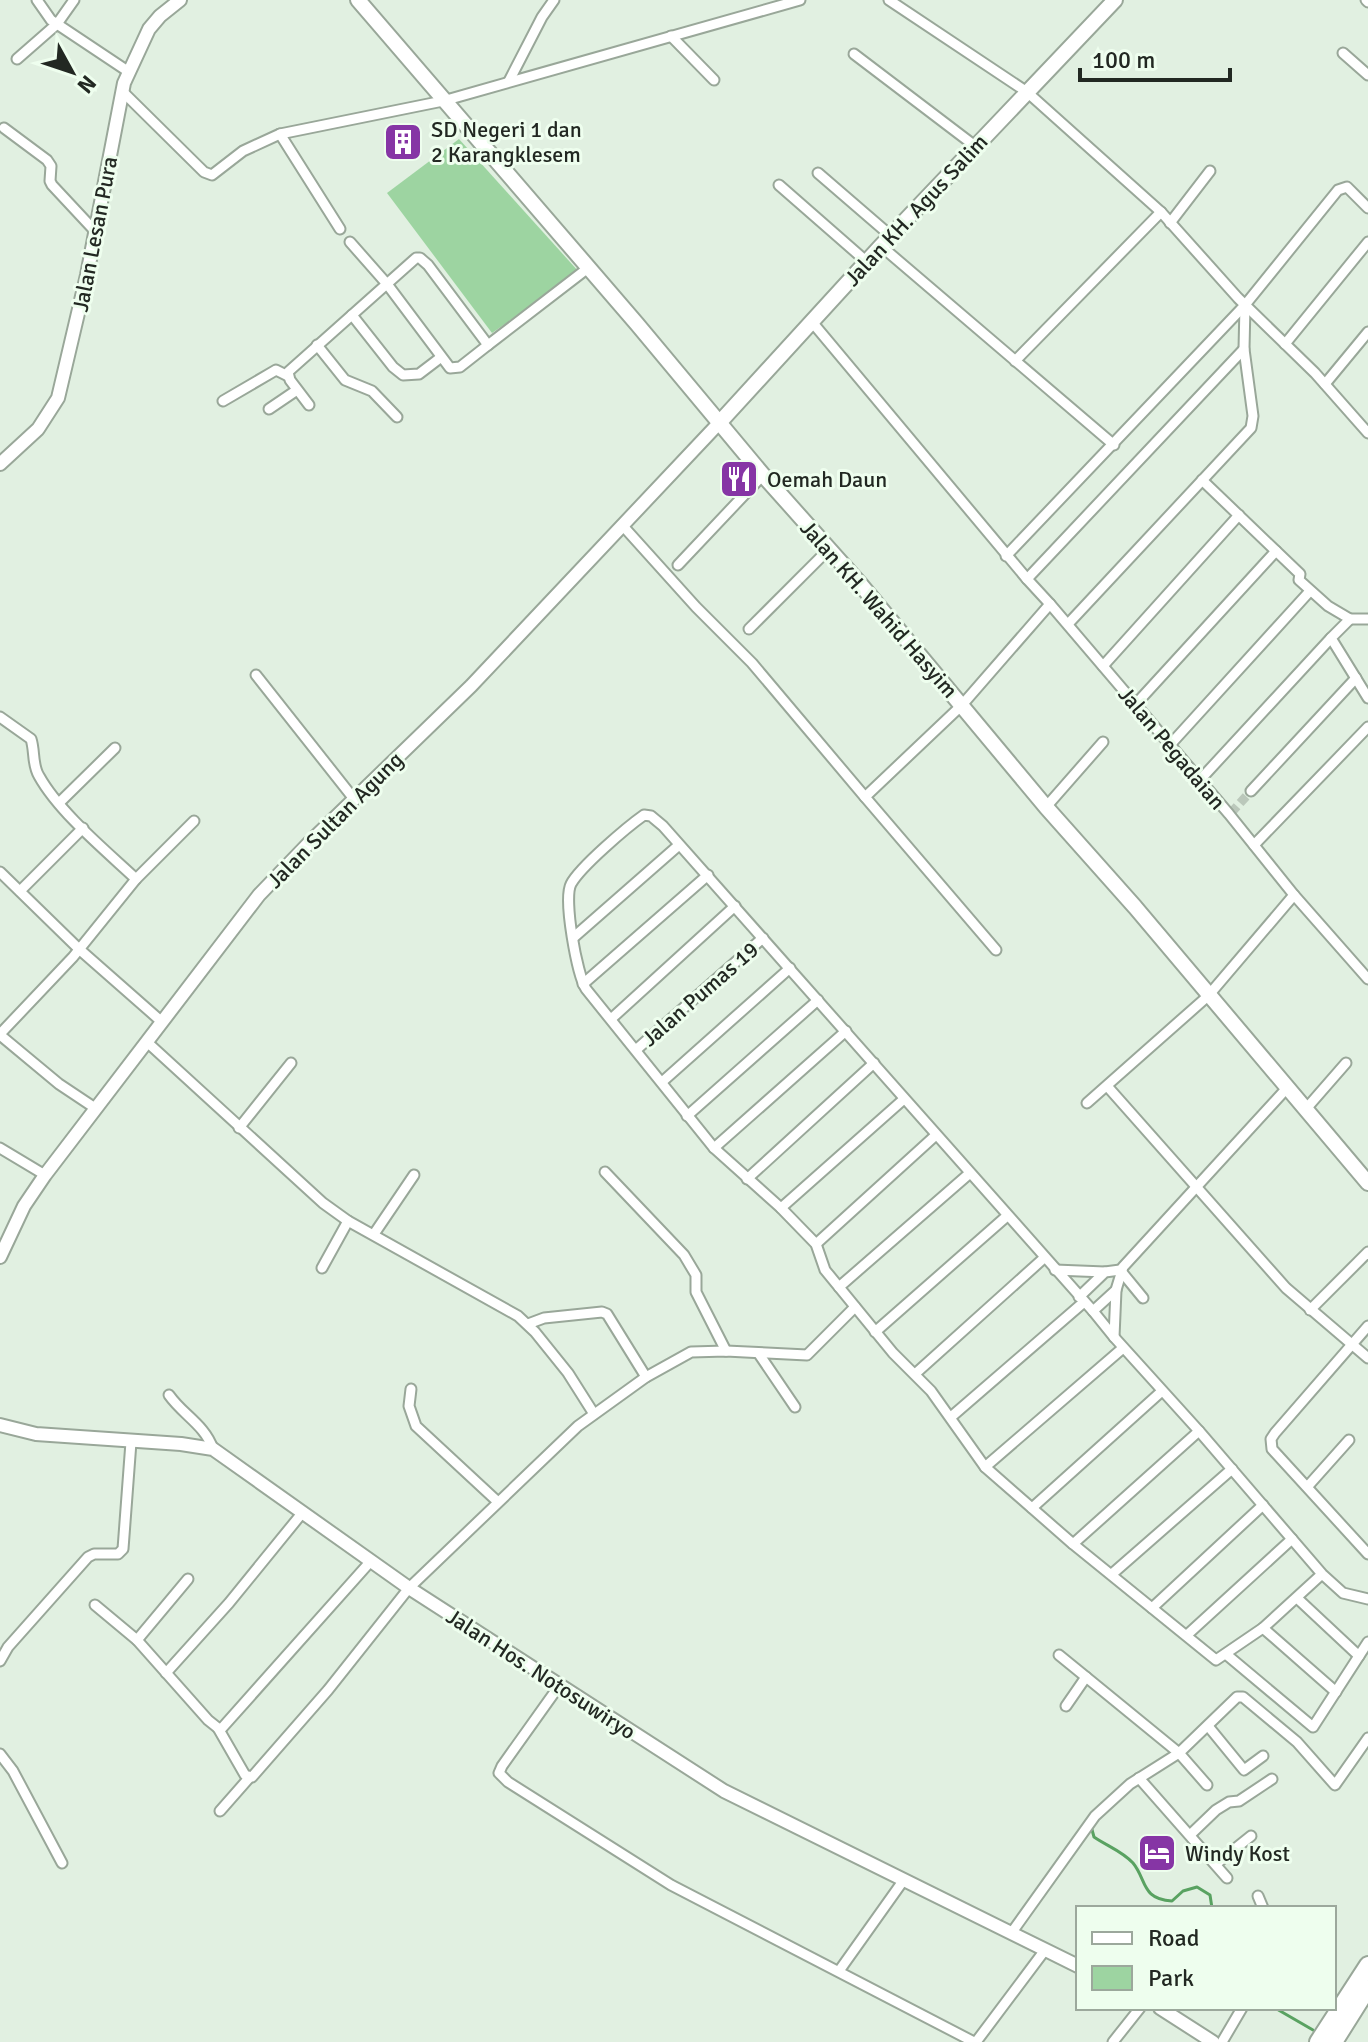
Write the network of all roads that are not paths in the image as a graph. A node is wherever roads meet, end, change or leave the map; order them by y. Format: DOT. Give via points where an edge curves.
graph roads {
  1 [pos="37,0"];
  2 [pos="74,0"];
  3 [pos="180,0"];
  4 [pos="358,0"];
  5 [pos="554,0"];
  6 [pos="800,0"];
  7 [pos="889,0"];
  8 [pos="1115,0"];
  9 [pos="57,24"];
  10 [pos="671,36"];
  11 [pos="1343,53"];
  12 [pos="854,54"];
  13 [pos="17,59"];
  14 [pos="129,72"];
  15 [pos="1368,75"];
  16 [pos="714,80"];
  17 [pos="509,81"];
  18 [pos="123,92"];
  19 [pos="1027,92"];
  20 [pos="443,101"];
  21 [pos="4,128"];
  22 [pos="280,134"];
  23 [pos="975,146"];
  24 [pos="1210,171"];
  25 [pos="818,173"];
  26 [pos="779,185"];
  27 [pos="1368,208"];
  28 [pos="1161,212"];
  29 [pos="1170,223"];
  30 [pos="340,229"];
  31 [pos="94,230"];
  32 [pos="886,241"];
  33 [pos="350,242"];
  34 [pos="1368,242"];
  35 [pos="867,262"];
  36 [pos="588,268"];
  37 [pos="387,284"];
  38 [pos="1248,308"];
  39 [pos="352,315"];
  40 [pos="812,322"];
  41 [pos="1368,332"];
  42 [pos="1285,344"];
  43 [pos="317,345"];
  44 [pos="488,345"];
  45 [pos="1244,349"];
  46 [pos="440,358"];
  47 [pos="1015,361"];
  48 [pos="288,376"];
  49 [pos="1325,384"];
  50 [pos="297,390"];
  51 [pos="223,401"];
  52 [pos="309,405"];
  53 [pos="269,409"];
  54 [pos="397,417"];
  55 [pos="720,422"];
  56 [pos="1368,433"];
  57 [pos="1114,445"];
  58 [pos="0,464"];
  59 [pos="763,475"];
  60 [pos="1202,480"];
  61 [pos="1239,515"];
  62 [pos="623,526"];
  63 [pos="829,549"];
  64 [pos="1276,551"];
  65 [pos="1006,556"];
  66 [pos="678,565"];
  67 [pos="1027,579"];
  68 [pos="1310,591"];
  69 [pos="1050,604"];
  70 [pos="1350,619"];
  71 [pos="1368,619"];
  72 [pos="1068,624"];
  73 [pos="749,629"];
  74 [pos="1331,638"];
  75 [pos="1103,666"];
  76 [pos="256,675"];
  77 [pos="1356,678"];
  78 [pos="1368,698"];
  79 [pos="962,705"];
  80 [pos="1135,705"];
  81 [pos="0,717"];
  82 [pos="1368,727"];
  83 [pos="1103,742"];
  84 [pos="1169,746"];
  85 [pos="115,748"];
  86 [pos="1199,781"];
  87 [pos="1251,791"];
  88 [pos="865,797"];
  89 [pos="354,799"];
  90 [pos="60,802"];
  91 [pos="1046,807"];
  92 [pos="194,821"];
  93 [pos="83,828"];
  94 [pos="679,845"];
  95 [pos="1254,845"];
  96 [pos="0,872"];
  97 [pos="708,875"];
  98 [pos="136,879"];
  99 [pos="20,891"];
  100 [pos="1294,895"];
  101 [pos="735,906"];
  102 [pos="574,937"];
  103 [pos="763,938"];
  104 [pos="79,949"];
  105 [pos="996,950"];
  106 [pos="790,968"];
  107 [pos="1368,979"];
  108 [pos="583,984"];
  109 [pos="1208,996"];
  110 [pos="818,1000"];
  111 [pos="611,1019"];
  112 [pos="162,1022"];
  113 [pos="846,1031"];
  114 [pos="0,1035"];
  115 [pos="147,1042"];
  116 [pos="637,1049"];
  117 [pos="291,1063"];
  118 [pos="874,1063"];
  119 [pos="1346,1063"];
  120 [pos="662,1082"];
  121 [pos="1107,1086"];
  122 [pos="1287,1088"];
  123 [pos="904,1099"];
  124 [pos="1087,1103"];
  125 [pos="95,1108"];
  126 [pos="1305,1110"];
  127 [pos="687,1116"];
  128 [pos="239,1128"];
  129 [pos="936,1135"];
  130 [pos="0,1148"];
  131 [pos="714,1148"];
  132 [pos="605,1172"];
  133 [pos="970,1173"];
  134 [pos="45,1175"];
  135 [pos="414,1175"];
  136 [pos="747,1179"];
  137 [pos="1368,1183"];
  138 [pos="1198,1186"];
  139 [pos="781,1208"];
  140 [pos="1007,1216"];
  141 [pos="348,1221"];
  142 [pos="374,1234"];
  143 [pos="816,1244"];
  144 [pos="1368,1252"];
  145 [pos="0,1257"];
  146 [pos="1044,1258"];
  147 [pos="322,1268"];
  148 [pos="1055,1270"];
  149 [pos="1120,1270"];
  150 [pos="1105,1272"];
  151 [pos="839,1287"];
  152 [pos="1116,1290"];
  153 [pos="1143,1298"];
  154 [pos="1082,1299"];
  155 [pos="855,1307"];
  156 [pos="1310,1310"];
  157 [pos="1093,1311"];
  158 [pos="528,1324"];
  159 [pos="1368,1326"];
  160 [pos="875,1332"];
  161 [pos="1114,1337"];
  162 [pos="1352,1344"];
  163 [pos="1123,1348"];
  164 [pos="726,1351"];
  165 [pos="759,1354"];
  166 [pos="1368,1358"];
  167 [pos="915,1374"];
  168 [pos="646,1377"];
  169 [pos="411,1389"];
  170 [pos="1162,1391"];
  171 [pos="169,1395"];
  172 [pos="795,1407"];
  173 [pos="594,1414"];
  174 [pos="951,1417"];
  175 [pos="0,1425"];
  176 [pos="1199,1431"];
  177 [pos="1349,1440"];
  178 [pos="131,1442"];
  179 [pos="213,1449"];
  180 [pos="985,1467"];
  181 [pos="1232,1469"];
  182 [pos="1308,1486"];
  183 [pos="498,1502"];
  184 [pos="1263,1505"];
  185 [pos="1032,1508"];
  186 [pos="303,1512"];
  187 [pos="1292,1539"];
  188 [pos="1073,1544"];
  189 [pos="1368,1554"];
  190 [pos="370,1562"];
  191 [pos="1112,1574"];
  192 [pos="1322,1574"];
  193 [pos="188,1579"];
  194 [pos="409,1588"];
  195 [pos="1297,1598"];
  196 [pos="1368,1599"];
  197 [pos="95,1605"];
  198 [pos="1152,1608"];
  199 [pos="1263,1628"];
  200 [pos="1187,1635"];
  201 [pos="137,1640"];
  202 [pos="1368,1642"];
  203 [pos="1059,1655"];
  204 [pos="1227,1655"];
  205 [pos="1359,1656"];
  206 [pos="0,1661"];
  207 [pos="166,1673"];
  208 [pos="1086,1677"];
  209 [pos="559,1686"];
  210 [pos="1336,1692"];
  211 [pos="1066,1706"];
  212 [pos="1208,1726"];
  213 [pos="218,1728"];
  214 [pos="1368,1738"];
  215 [pos="1179,1753"];
  216 [pos="0,1754"];
  217 [pos="1263,1756"];
  218 [pos="249,1778"];
  219 [pos="1139,1778"];
  220 [pos="1272,1779"];
  221 [pos="1207,1785"];
  222 [pos="220,1811"];
  223 [pos="1191,1834"];
  224 [pos="1251,1836"];
  225 [pos="62,1863"];
  226 [pos="1216,1864"];
  227 [pos="1227,1878"];
  228 [pos="903,1881"];
  229 [pos="1258,1896"];
  230 [pos="1262,1906"];
  231 [pos="1012,1932"];
  232 [pos="1045,1950"];
  233 [pos="1076,1965"];
  234 [pos="1368,1965"];
  235 [pos="839,1971"];
  236 [pos="1368,1988"];
  237 [pos="1138,2010"];
  238 [pos="1163,2010"];
  239 [pos="1241,2010"];
  240 [pos="975,2042"];
  241 [pos="1113,2042"];
  242 [pos="1213,2042"];
  243 [pos="1222,2042"];
  244 [pos="1318,2042"];
  245 [pos="1334,2042"];
  1 -- 9 [label="street"];
  2 -- 9 [label="street"];
  3 -- 14 [label="street, Jalan Lesan Pura" via="149,29"];
  4 -- 20 [label="main road, Jalan KH. Wahid Hasyim"];
  5 -- 17 [label="street"];
  6 -- 10 [label="street"];
  7 -- 19 [label="street"];
  8 -- 19 [label="main road, Jalan KH. Agus Salim"];
  9 -- 13 [label="street"];
  9 -- 14 [label="street"];
  10 -- 16 [label="street"];
  10 -- 17 [label="street"];
  11 -- 15 [label="street"];
  12 -- 23 [label="street"];
  14 -- 18 [label="street, Jalan Lesan Pura"];
  17 -- 20 [label="street"];
  18 -- 22 [label="street" via="208,174"];
  18 -- 31 [label="street, Jalan Lesan Pura"];
  19 -- 23 [label="main road, Jalan KH. Agus Salim"];
  19 -- 28 [label="street"];
  20 -- 22 [label="street"];
  20 -- 36 [label="main road, Jalan KH. Wahid Hasyim"];
  21 -- 31 [label="street" via="47,160 52,185"];
  22 -- 30 [label="street"];
  23 -- 32 [label="main road, Jalan KH. Agus Salim"];
  24 -- 29 [label="street"];
  25 -- 32 [label="street"];
  26 -- 35 [label="street"];
  27 -- 38 [label="street" via="1347,187 1338,190"];
  28 -- 29 [label="street"];
  28 -- 47 [label="street"];
  29 -- 38 [label="street"];
  31 -- 58 [label="street, Jalan Lesan Pura" via="58,398 38,429"];
  32 -- 35 [label="main road, Jalan KH. Agus Salim"];
  32 -- 47 [label="street"];
  33 -- 37 [label="street"];
  34 -- 42 [label="street"];
  35 -- 40 [label="main road, Jalan KH. Agus Salim"];
  36 -- 44 [label="street"];
  36 -- 55 [label="main road, Jalan KH. Wahid Hasyim"];
  37 -- 39 [label="street"];
  37 -- 44 [label="street" via="420,258"];
  37 -- 46 [label="street"];
  38 -- 42 [label="street"];
  38 -- 45 [label="street"];
  38 -- 57 [label="street"];
  39 -- 43 [label="street"];
  39 -- 46 [label="street" via="403,375 419,374"];
  40 -- 55 [label="main road, Jalan KH. Agus Salim"];
  40 -- 65 [label="street, Jalan Pegadaian"];
  41 -- 49 [label="street"];
  42 -- 49 [label="street"];
  43 -- 48 [label="street"];
  43 -- 54 [label="street" via="345,380 378,396"];
  44 -- 46 [label="street" via="455,369"];
  45 -- 60 [label="street" via="1254,422"];
  45 -- 67 [label="street"];
  47 -- 57 [label="street"];
  48 -- 50 [label="street"];
  48 -- 51 [label="street" via="276,370"];
  49 -- 56 [label="street"];
  50 -- 52 [label="street"];
  50 -- 53 [label="street"];
  55 -- 59 [label="main road, Jalan KH. Wahid Hasyim"];
  55 -- 62 [label="street, Jalan Sultan Agung"];
  57 -- 65 [label="street"];
  59 -- 63 [label="main road, Jalan KH. Wahid Hasyim"];
  59 -- 66 [label="street"];
  60 -- 61 [label="street"];
  60 -- 72 [label="street"];
  61 -- 64 [label="street"];
  61 -- 75 [label="street"];
  62 -- 88 [label="street" via="752,663"];
  62 -- 89 [label="street, Jalan Sultan Agung" via="471,686"];
  63 -- 73 [label="street"];
  63 -- 79 [label="main road, Jalan KH. Wahid Hasyim"];
  64 -- 68 [label="street"];
  64 -- 80 [label="street"];
  65 -- 67 [label="street, Jalan Pegadaian"];
  67 -- 69 [label="street, Jalan Pegadaian"];
  68 -- 70 [label="street"];
  68 -- 84 [label="street"];
  69 -- 72 [label="street, Jalan Pegadaian"];
  69 -- 79 [label="street"];
  70 -- 71 [label="street"];
  70 -- 74 [label="street"];
  72 -- 75 [label="street, Jalan Pegadaian"];
  74 -- 77 [label="street"];
  74 -- 86 [label="street"];
  75 -- 80 [label="street, Jalan Pegadaian"];
  76 -- 89 [label="street"];
  77 -- 78 [label="street"];
  77 -- 87 [label="street"];
  79 -- 88 [label="street"];
  79 -- 91 [label="main road, Jalan KH. Wahid Hasyim"];
  80 -- 84 [label="street, Jalan Pegadaian"];
  81 -- 90 [label="street" via="31,739 36,772"];
  82 -- 95 [label="street"];
  83 -- 91 [label="street"];
  84 -- 86 [label="street, Jalan Pegadaian"];
  85 -- 90 [label="street"];
  86 -- 95 [label="street, Jalan Pegadaian"];
  88 -- 105 [label="street"];
  89 -- 112 [label="street, Jalan Sultan Agung" via="259,895"];
  90 -- 93 [label="street"];
  91 -- 109 [label="main road, Jalan KH. Wahid Hasyim"];
  92 -- 98 [label="street"];
  93 -- 98 [label="street"];
  93 -- 99 [label="street"];
  94 -- 97 [label="street"];
  94 -- 102 [label="street"];
  94 -- 102 [label="street" via="651,816 639,818 570,886"];
  95 -- 100 [label="street, Jalan Pegadaian"];
  96 -- 99 [label="street"];
  97 -- 101 [label="street"];
  97 -- 108 [label="street"];
  98 -- 104 [label="street"];
  99 -- 104 [label="street"];
  100 -- 107 [label="street, Jalan Pegadaian"];
  100 -- 109 [label="street"];
  101 -- 103 [label="street"];
  101 -- 111 [label="street"];
  102 -- 108 [label="street"];
  103 -- 106 [label="street"];
  103 -- 116 [label="street, Jalan Pumas 19"];
  104 -- 112 [label="street"];
  104 -- 114 [label="street"];
  106 -- 110 [label="street"];
  106 -- 120 [label="street"];
  108 -- 111 [label="street"];
  109 -- 121 [label="street"];
  109 -- 122 [label="main road, Jalan KH. Wahid Hasyim"];
  110 -- 113 [label="street"];
  110 -- 127 [label="street"];
  111 -- 116 [label="street"];
  112 -- 115 [label="street, Jalan Sultan Agung"];
  113 -- 118 [label="street"];
  113 -- 131 [label="street"];
  114 -- 125 [label="street"];
  115 -- 125 [label="street, Jalan Sultan Agung"];
  115 -- 128 [label="street"];
  116 -- 120 [label="street"];
  117 -- 128 [label="street"];
  118 -- 123 [label="street"];
  118 -- 136 [label="street"];
  119 -- 126 [label="street"];
  120 -- 127 [label="street"];
  121 -- 124 [label="street"];
  121 -- 138 [label="street"];
  122 -- 126 [label="main road, Jalan KH. Wahid Hasyim"];
  122 -- 138 [label="street"];
  123 -- 129 [label="street"];
  123 -- 139 [label="street"];
  125 -- 134 [label="street, Jalan Sultan Agung"];
  126 -- 137 [label="main road, Jalan KH. Wahid Hasyim"];
  127 -- 131 [label="street"];
  128 -- 141 [label="street"];
  129 -- 133 [label="street"];
  129 -- 143 [label="street"];
  130 -- 134 [label="street"];
  131 -- 136 [label="street"];
  132 -- 164 [label="street" via="684,1255"];
  133 -- 140 [label="street"];
  133 -- 151 [label="street"];
  134 -- 145 [label="street, Jalan Sultan Agung"];
  135 -- 142 [label="street"];
  136 -- 139 [label="street"];
  138 -- 149 [label="street"];
  138 -- 156 [label="street"];
  139 -- 143 [label="street"];
  140 -- 146 [label="street"];
  140 -- 160 [label="street"];
  141 -- 142 [label="street"];
  141 -- 147 [label="street"];
  142 -- 158 [label="street"];
  143 -- 151 [label="street" via="823,1266"];
  144 -- 156 [label="street"];
  146 -- 148 [label="street"];
  146 -- 167 [label="street"];
  148 -- 150 [label="street"];
  148 -- 154 [label="street"];
  149 -- 150 [label="street"];
  149 -- 152 [label="street"];
  149 -- 153 [label="street"];
  150 -- 154 [label="street"];
  151 -- 155 [label="street"];
  152 -- 157 [label="street"];
  152 -- 161 [label="street"];
  154 -- 157 [label="street"];
  154 -- 174 [label="street"];
  155 -- 160 [label="street"];
  155 -- 165 [label="street" via="807,1355"];
  156 -- 162 [label="street"];
  157 -- 161 [label="street"];
  158 -- 168 [label="street" via="607,1314"];
  158 -- 173 [label="street"];
  159 -- 162 [label="street"];
  160 -- 167 [label="street"];
  161 -- 163 [label="street"];
  162 -- 166 [label="street"];
  162 -- 182 [label="street" via="1271,1439 1272,1449"];
  163 -- 170 [label="street"];
  163 -- 180 [label="street"];
  164 -- 165 [label="street"];
  164 -- 168 [label="street" via="691,1352"];
  165 -- 172 [label="street"];
  167 -- 174 [label="street"];
  168 -- 173 [label="street"];
  169 -- 183 [label="street" via="409,1406 416,1426"];
  170 -- 176 [label="street"];
  170 -- 185 [label="street"];
  171 -- 179 [label="street" via="204,1430"];
  173 -- 183 [label="street"];
  174 -- 180 [label="street"];
  175 -- 178 [label="street, Jalan Hos. Notosuwiryo" via="36,1434"];
  176 -- 181 [label="street"];
  176 -- 188 [label="street"];
  177 -- 182 [label="street"];
  178 -- 179 [label="street, Jalan Hos. Notosuwiryo"];
  178 -- 206 [label="street" via="123,1549 88,1557"];
  179 -- 186 [label="street, Jalan Hos. Notosuwiryo"];
  180 -- 185 [label="street"];
  181 -- 184 [label="street"];
  181 -- 191 [label="street"];
  182 -- 189 [label="street"];
  183 -- 194 [label="street"];
  184 -- 187 [label="street"];
  184 -- 198 [label="street"];
  185 -- 188 [label="street"];
  186 -- 190 [label="street, Jalan Hos. Notosuwiryo"];
  186 -- 207 [label="street"];
  187 -- 192 [label="street"];
  187 -- 200 [label="street"];
  188 -- 191 [label="street"];
  190 -- 194 [label="street, Jalan Hos. Notosuwiryo"];
  190 -- 213 [label="street"];
  191 -- 198 [label="street"];
  192 -- 195 [label="street"];
  192 -- 196 [label="street" via="1343,1593"];
  193 -- 201 [label="street"];
  194 -- 209 [label="street, Jalan Hos. Notosuwiryo"];
  194 -- 218 [label="street"];
  195 -- 199 [label="street"];
  195 -- 205 [label="street"];
  197 -- 201 [label="street"];
  198 -- 200 [label="street"];
  199 -- 204 [label="street"];
  199 -- 210 [label="street"];
  200 -- 204 [label="street" via="1215,1660"];
  201 -- 207 [label="street"];
  202 -- 205 [label="street"];
  203 -- 208 [label="street"];
  204 -- 210 [label="street" via="1313,1727"];
  205 -- 210 [label="street"];
  207 -- 213 [label="street"];
  208 -- 211 [label="street"];
  208 -- 215 [label="street"];
  209 -- 228 [label="street, Jalan Hos. Notosuwiryo" via="724,1791"];
  209 -- 235 [label="street" via="499,1773 671,1885"];
  212 -- 214 [label="street" via="1233,1699 1243,1697 1297,1742 1336,1786"];
  212 -- 215 [label="street"];
  212 -- 217 [label="street" via="1244,1770"];
  213 -- 218 [label="street"];
  215 -- 219 [label="street"];
  215 -- 221 [label="street"];
  216 -- 225 [label="street"];
  218 -- 222 [label="street"];
  219 -- 223 [label="street"];
  219 -- 231 [label="street" via="1095,1816"];
  220 -- 223 [label="street" via="1216,1810"];
  223 -- 226 [label="street"];
  224 -- 226 [label="street"];
  226 -- 227 [label="street"];
  228 -- 231 [label="street, Jalan Hos. Notosuwiryo"];
  228 -- 235 [label="street"];
  229 -- 230 [label="street"];
  231 -- 232 [label="street, Jalan Hos. Notosuwiryo"];
  232 -- 233 [label="street, Jalan Hos. Notosuwiryo"];
  232 -- 240 [label="street"];
  234 -- 244 [label="highway"];
  235 -- 240 [label="street"];
  236 -- 245 [label="highway"];
  237 -- 241 [label="street"];
  238 -- 242 [label="street"];
  239 -- 243 [label="street"];
}
